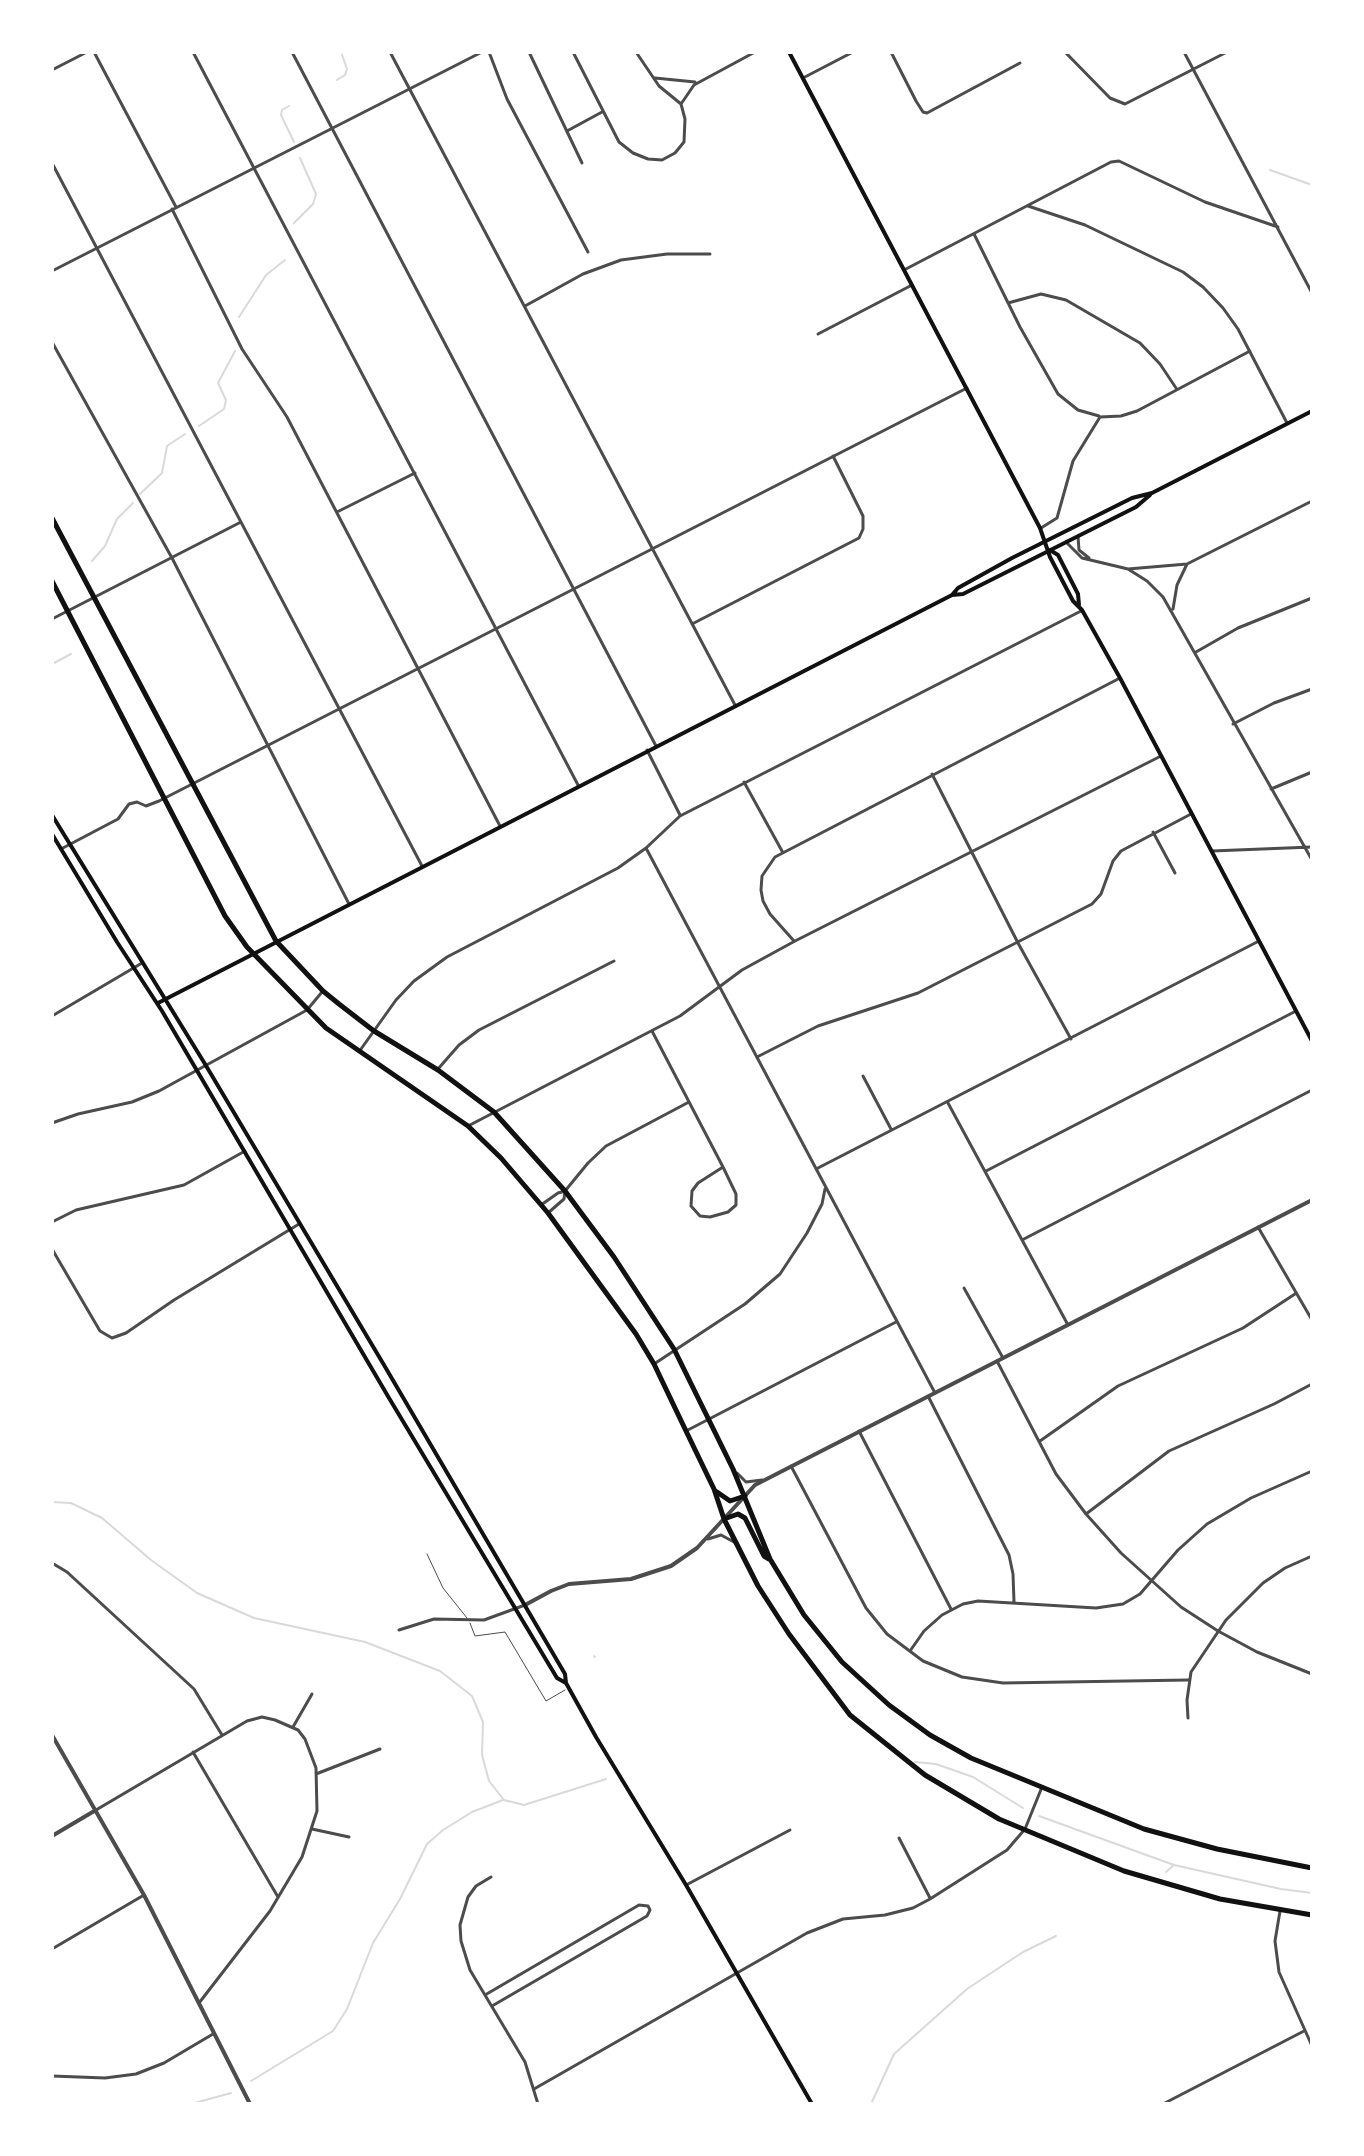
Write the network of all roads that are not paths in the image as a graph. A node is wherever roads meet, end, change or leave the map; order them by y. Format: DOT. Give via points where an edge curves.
graph roads {
  1 [pos="87,52"];
  2 [pos="94,52"];
  3 [pos="193,52"];
  4 [pos="292,52"];
  5 [pos="390,52"];
  6 [pos="482,52"];
  7 [pos="489,52"];
  8 [pos="529,52"];
  9 [pos="573,52"];
  10 [pos="636,52"];
  11 [pos="755,52"];
  12 [pos="789,52"];
  13 [pos="853,52"];
  14 [pos="891,52"];
  15 [pos="1065,52"];
  16 [pos="1184,52"];
  17 [pos="1227,52"];
  18 [pos="1020,63"];
  19 [pos="52,70"];
  20 [pos="1194,70"];
  21 [pos="654,77"];
  22 [pos="803,78"];
  23 [pos="698,82"];
  24 [pos="409,89"];
  25 [pos="681,104"];
  26 [pos="603,112"];
  27 [pos="332,128"];
  28 [pos="567,131"];
  29 [pos="52,163"];
  30 [pos="582,163"];
  31 [pos="255,168"];
  32 [pos="1028,206"];
  33 [pos="174,208"];
  34 [pos="1278,227"];
  35 [pos="974,234"];
  36 [pos="97,248"];
  37 [pos="588,252"];
  38 [pos="710,254"];
  39 [pos="904,270"];
  40 [pos="52,271"];
  41 [pos="912,285"];
  42 [pos="1312,293"];
  43 [pos="1008,303"];
  44 [pos="525,306"];
  45 [pos="818,334"];
  46 [pos="52,342"];
  47 [pos="1250,351"];
  48 [pos="967,388"];
  49 [pos="1177,390"];
  50 [pos="1312,411"];
  51 [pos="1100,417"];
  52 [pos="1287,423"];
  53 [pos="833,456"];
  54 [pos="415,473"];
  55 [pos="1152,493"];
  56 [pos="1312,501"];
  57 [pos="337,512"];
  58 [pos="52,518"];
  59 [pos="241,522"];
  60 [pos="1040,528"];
  61 [pos="1078,536"];
  62 [pos="1046,541"];
  63 [pos="1066,542"];
  64 [pos="653,550"];
  65 [pos="1050,550"];
  66 [pos="172,558"];
  67 [pos="1089,558"];
  68 [pos="1187,564"];
  69 [pos="1128,569"];
  70 [pos="52,581"];
  71 [pos="574,589"];
  72 [pos="952,595"];
  73 [pos="95,597"];
  74 [pos="1312,598"];
  75 [pos="1080,608"];
  76 [pos="68,611"];
  77 [pos="1173,612"];
  78 [pos="52,619"];
  79 [pos="692,624"];
  80 [pos="495,630"];
  81 [pos="1195,653"];
  82 [pos="418,669"];
  83 [pos="1120,678"];
  84 [pos="1312,689"];
  85 [pos="735,705"];
  86 [pos="341,708"];
  87 [pos="1233,724"];
  88 [pos="268,745"];
  89 [pos="656,746"];
  90 [pos="647,750"];
  91 [pos="1161,756"];
  92 [pos="1312,772"];
  93 [pos="932,774"];
  94 [pos="744,782"];
  95 [pos="192,784"];
  96 [pos="578,785"];
  97 [pos="1271,789"];
  98 [pos="165,797"];
  99 [pos="1191,814"];
  100 [pos="52,815"];
  101 [pos="680,816"];
  102 [pos="500,826"];
  103 [pos="1153,832"];
  104 [pos="53,837"];
  105 [pos="70,844"];
  106 [pos="1304,847"];
  107 [pos="1312,847"];
  108 [pos="646,848"];
  109 [pos="61,849"];
  110 [pos="782,851"];
  111 [pos="1211,851"];
  112 [pos="972,853"];
  113 [pos="1312,860"];
  114 [pos="422,866"];
  115 [pos="1175,873"];
  116 [pos="349,904"];
  117 [pos="276,941"];
  118 [pos="795,941"];
  119 [pos="1259,941"];
  120 [pos="1018,943"];
  121 [pos="252,953"];
  122 [pos="614,961"];
  123 [pos="142,962"];
  124 [pos="134,967"];
  125 [pos="719,985"];
  126 [pos="323,991"];
  127 [pos="165,999"];
  128 [pos="158,1003"];
  129 [pos="307,1010"];
  130 [pos="1296,1011"];
  131 [pos="52,1016"];
  132 [pos="374,1031"];
  133 [pos="652,1031"];
  134 [pos="1071,1039"];
  135 [pos="1312,1041"];
  136 [pos="358,1053"];
  137 [pos="757,1057"];
  138 [pos="205,1064"];
  139 [pos="197,1069"];
  140 [pos="438,1070"];
  141 [pos="863,1076"];
  142 [pos="1312,1090"];
  143 [pos="689,1102"];
  144 [pos="948,1103"];
  145 [pos="494,1112"];
  146 [pos="52,1123"];
  147 [pos="468,1126"];
  148 [pos="891,1130"];
  149 [pos="245,1151"];
  150 [pos="723,1167"];
  151 [pos="817,1169"];
  152 [pos="986,1171"];
  153 [pos="826,1189"];
  154 [pos="565,1191"];
  155 [pos="1312,1200"];
  156 [pos="541,1205"];
  157 [pos="548,1213"];
  158 [pos="52,1222"];
  159 [pos="299,1224"];
  160 [pos="1258,1227"];
  161 [pos="290,1230"];
  162 [pos="1022,1240"];
  163 [pos="52,1249"];
  164 [pos="964,1288"];
  165 [pos="1295,1294"];
  166 [pos="1312,1320"];
  167 [pos="897,1322"];
  168 [pos="1068,1325"];
  169 [pos="674,1349"];
  170 [pos="1003,1358"];
  171 [pos="997,1361"];
  172 [pos="654,1364"];
  173 [pos="1312,1384"];
  174 [pos="935,1393"];
  175 [pos="928,1396"];
  176 [pos="709,1419"];
  177 [pos="686,1431"];
  178 [pos="859,1431"];
  179 [pos="1039,1442"];
  180 [pos="791,1466"];
  181 [pos="733,1469"];
  182 [pos="1312,1471"];
  183 [pos="765,1479"];
  184 [pos="714,1489"];
  185 [pos="745,1496"];
  186 [pos="1086,1514"];
  187 [pos="724,1519"];
  188 [pos="705,1540"];
  189 [pos="740,1550"];
  190 [pos="427,1554"];
  191 [pos="1312,1556"];
  192 [pos="770,1559"];
  193 [pos="52,1563"];
  194 [pos="1150,1581"];
  195 [pos="1014,1602"];
  196 [pos="525,1605"];
  197 [pos="516,1609"];
  198 [pos="951,1609"];
  199 [pos="469,1622"];
  200 [pos="399,1630"];
  201 [pos="1218,1631"];
  202 [pos="909,1652"];
  203 [pos="1312,1674"];
  204 [pos="1188,1680"];
  205 [pos="567,1686"];
  206 [pos="312,1694"];
  207 [pos="1188,1718"];
  208 [pos="293,1727"];
  209 [pos="52,1735"];
  210 [pos="222,1735"];
  211 [pos="380,1749"];
  212 [pos="193,1752"];
  213 [pos="316,1774"];
  214 [pos="1042,1787"];
  215 [pos="96,1810"];
  216 [pos="312,1829"];
  217 [pos="1025,1829"];
  218 [pos="790,1830"];
  219 [pos="52,1836"];
  220 [pos="349,1837"];
  221 [pos="899,1838"];
  222 [pos="1312,1868"];
  223 [pos="491,1877"];
  224 [pos="686,1885"];
  225 [pos="144,1895"];
  226 [pos="278,1898"];
  227 [pos="930,1899"];
  228 [pos="1280,1911"];
  229 [pos="1312,1915"];
  230 [pos="52,1949"];
  231 [pos="737,1972"];
  232 [pos="485,1995"];
  233 [pos="199,2003"];
  234 [pos="492,2006"];
  235 [pos="1304,2031"];
  236 [pos="213,2034"];
  237 [pos="1312,2046"];
  238 [pos="52,2076"];
  239 [pos="534,2089"];
  240 [pos="250,2104"];
  241 [pos="538,2104"];
  242 [pos="812,2104"];
  243 [pos="1163,2104"];
  1 -- 19 [label="street"];
  2 -- 33 [label="street"];
  3 -- 31 [label="street"];
  4 -- 27 [label="street"];
  5 -- 24 [label="street"];
  6 -- 24 [label="street"];
  7 -- 37 [label="street" via="507,99"];
  8 -- 28 [label="street"];
  9 -- 26 [label="street"];
  10 -- 21 [label="street"];
  11 -- 23 [label="street"];
  12 -- 22 [label="main road"];
  13 -- 22 [label="street"];
  14 -- 18 [label="street" via="927,113"];
  15 -- 20 [label="street" via="1119,104"];
  16 -- 20 [label="street"];
  17 -- 20 [label="street"];
  20 -- 34 [label="street"];
  21 -- 23 [label="street"];
  21 -- 25 [label="street" via="661,90"];
  22 -- 39 [label="main road"];
  23 -- 25 [label="street"];
  24 -- 27 [label="street"];
  24 -- 44 [label="street"];
  25 -- 26 [label="street" via="684,142 675,153 657,160 619,142"];
  26 -- 28 [label="street"];
  27 -- 31 [label="street"];
  27 -- 71 [label="street"];
  28 -- 30 [label="street"];
  29 -- 36 [label="street"];
  31 -- 33 [label="street"];
  31 -- 54 [label="street"];
  32 -- 34 [label="street" via="1111,162 1123,161 1205,202"];
  32 -- 35 [label="street"];
  32 -- 47 [label="street" via="1085,225 1183,272 1223,308"];
  33 -- 36 [label="street"];
  33 -- 57 [label="street" via="242,349 287,417"];
  34 -- 42 [label="street"];
  35 -- 39 [label="street"];
  35 -- 43 [label="street"];
  36 -- 40 [label="street"];
  36 -- 59 [label="street"];
  38 -- 44 [label="street" via="621,260"];
  39 -- 41 [label="main road"];
  41 -- 45 [label="street"];
  41 -- 48 [label="main road"];
  43 -- 49 [label="street" via="1041,294 1066,300 1140,343"];
  43 -- 51 [label="street" via="1058,394 1078,410"];
  44 -- 64 [label="street"];
  46 -- 66 [label="street"];
  47 -- 49 [label="street"];
  47 -- 52 [label="street"];
  48 -- 53 [label="street"];
  48 -- 60 [label="main road"];
  49 -- 51 [label="street" via="1137,411"];
  50 -- 52 [label="main road"];
  51 -- 60 [label="street" via="1073,461 1057,518"];
  52 -- 55 [label="main road"];
  53 -- 64 [label="street"];
  53 -- 79 [label="street" via="863,516 854,543"];
  54 -- 57 [label="street"];
  54 -- 80 [label="street"];
  55 -- 61 [label="main road" via="1136,507"];
  55 -- 62 [label="main road"];
  56 -- 68 [label="street"];
  57 -- 82 [label="street"];
  58 -- 73 [label="main road"];
  59 -- 66 [label="street"];
  59 -- 86 [label="street"];
  60 -- 62 [label="main road"];
  61 -- 63 [label="main road"];
  61 -- 67 [label="street" via="1079,550"];
  62 -- 65 [label="main road"];
  62 -- 72 [label="main road"];
  63 -- 65 [label="main road"];
  63 -- 67 [label="street" via="1079,556"];
  64 -- 71 [label="street"];
  64 -- 79 [label="street"];
  65 -- 72 [label="main road"];
  65 -- 75 [label="main road" via="1058,555"];
  66 -- 73 [label="street"];
  66 -- 88 [label="street"];
  67 -- 69 [label="street"];
  68 -- 69 [label="street"];
  68 -- 77 [label="street"];
  69 -- 77 [label="street" via="1147,581"];
  70 -- 76 [label="main road"];
  71 -- 80 [label="street"];
  71 -- 89 [label="street"];
  72 -- 85 [label="main road"];
  73 -- 76 [label="street"];
  73 -- 95 [label="main road"];
  74 -- 81 [label="street" via="1238,628"];
  75 -- 83 [label="main road"];
  75 -- 94 [label="street"];
  76 -- 78 [label="street"];
  76 -- 98 [label="main road"];
  77 -- 81 [label="street"];
  79 -- 85 [label="street"];
  80 -- 82 [label="street"];
  80 -- 96 [label="street"];
  81 -- 87 [label="street"];
  82 -- 86 [label="street"];
  82 -- 102 [label="street"];
  83 -- 91 [label="main road"];
  83 -- 93 [label="street"];
  84 -- 87 [label="street"];
  85 -- 89 [label="main road"];
  86 -- 88 [label="street"];
  86 -- 114 [label="street"];
  87 -- 97 [label="street"];
  88 -- 95 [label="street"];
  88 -- 116 [label="street"];
  89 -- 90 [label="main road"];
  90 -- 96 [label="main road"];
  90 -- 101 [label="street"];
  91 -- 99 [label="main road"];
  91 -- 112 [label="street"];
  92 -- 97 [label="street"];
  93 -- 110 [label="street"];
  93 -- 112 [label="street"];
  94 -- 101 [label="street"];
  94 -- 110 [label="street"];
  95 -- 98 [label="street"];
  95 -- 117 [label="main road"];
  96 -- 102 [label="main road"];
  97 -- 106 [label="street"];
  98 -- 105 [label="street" via="146,806 129,804 118,819"];
  98 -- 121 [label="main road" via="225,916"];
  99 -- 103 [label="street"];
  99 -- 111 [label="main road"];
  100 -- 105 [label="main road"];
  101 -- 108 [label="street"];
  102 -- 114 [label="main road"];
  103 -- 115 [label="street"];
  103 -- 120 [label="street" via="1121,851 1092,904"];
  104 -- 109 [label="main road"];
  105 -- 109 [label="street"];
  105 -- 123 [label="main road"];
  106 -- 107 [label="street"];
  106 -- 111 [label="street"];
  106 -- 113 [label="street"];
  108 -- 125 [label="street"];
  108 -- 132 [label="street" via="596,881 447,957 414,981"];
  109 -- 124 [label="main road"];
  110 -- 118 [label="street" via="767,866 761,890 770,914"];
  111 -- 119 [label="main road"];
  112 -- 118 [label="street"];
  112 -- 120 [label="street"];
  114 -- 116 [label="main road"];
  116 -- 117 [label="main road"];
  117 -- 121 [label="main road"];
  117 -- 126 [label="main road"];
  118 -- 125 [label="street"];
  119 -- 130 [label="main road"];
  119 -- 134 [label="street"];
  120 -- 134 [label="street"];
  120 -- 137 [label="street" via="918,993 818,1026"];
  121 -- 127 [label="main road"];
  121 -- 129 [label="main road"];
  122 -- 140 [label="street" via="479,1030"];
  123 -- 124 [label="street"];
  123 -- 127 [label="main road"];
  124 -- 128 [label="main road"];
  124 -- 131 [label="street"];
  125 -- 133 [label="street"];
  125 -- 137 [label="street"];
  126 -- 129 [label="street"];
  126 -- 132 [label="main road"];
  127 -- 128 [label="main road"];
  127 -- 138 [label="main road"];
  128 -- 139 [label="main road"];
  129 -- 136 [label="main road"];
  129 -- 138 [label="street"];
  130 -- 135 [label="main road"];
  130 -- 152 [label="street"];
  132 -- 136 [label="street"];
  132 -- 140 [label="main road"];
  133 -- 143 [label="street"];
  133 -- 145 [label="street"];
  134 -- 144 [label="street"];
  136 -- 147 [label="main road"];
  137 -- 151 [label="street"];
  138 -- 139 [label="street"];
  138 -- 159 [label="main road"];
  139 -- 146 [label="street" via="144,1098"];
  139 -- 149 [label="main road"];
  140 -- 145 [label="main road"];
  141 -- 148 [label="street"];
  142 -- 162 [label="street"];
  143 -- 150 [label="street"];
  143 -- 154 [label="street" via="606,1146"];
  144 -- 148 [label="street"];
  144 -- 152 [label="street"];
  145 -- 147 [label="street"];
  145 -- 154 [label="main road"];
  147 -- 156 [label="main road"];
  148 -- 151 [label="street"];
  149 -- 158 [label="street" via="184,1185 76,1210"];
  149 -- 161 [label="main road"];
  150 -- 150 [label="street" via="736,1205 728,1212 700,1216 691,1206 692,1191"];
  151 -- 153 [label="street"];
  152 -- 162 [label="street"];
  153 -- 167 [label="street"];
  153 -- 169 [label="street" via="807,1233 780,1274 745,1304"];
  154 -- 156 [label="street"];
  154 -- 157 [label="street" via="564,1199"];
  154 -- 169 [label="main road"];
  155 -- 160 [label="street"];
  156 -- 157 [label="main road"];
  157 -- 172 [label="main road"];
  159 -- 161 [label="street"];
  159 -- 196 [label="main road"];
  160 -- 165 [label="street"];
  160 -- 168 [label="street"];
  161 -- 163 [label="street" via="118,1338 100,1331"];
  161 -- 197 [label="main road"];
  162 -- 168 [label="street"];
  164 -- 170 [label="street"];
  165 -- 166 [label="street"];
  165 -- 179 [label="street" via="1243,1328 1118,1386"];
  167 -- 174 [label="street"];
  167 -- 176 [label="street"];
  168 -- 170 [label="street"];
  169 -- 172 [label="street"];
  169 -- 176 [label="main road"];
  170 -- 171 [label="street"];
  171 -- 174 [label="street"];
  171 -- 179 [label="street"];
  172 -- 177 [label="main road"];
  173 -- 186 [label="street" via="1169,1451"];
  174 -- 175 [label="street"];
  175 -- 178 [label="street"];
  175 -- 195 [label="street" via="1009,1555"];
  176 -- 177 [label="street"];
  176 -- 181 [label="main road"];
  177 -- 184 [label="main road"];
  178 -- 180 [label="street"];
  178 -- 198 [label="street"];
  179 -- 186 [label="street"];
  180 -- 183 [label="street"];
  180 -- 202 [label="street" via="859,1598"];
  181 -- 183 [label="street" via="746,1482"];
  181 -- 185 [label="main road"];
  182 -- 194 [label="street" via="1207,1524"];
  183 -- 185 [label="street"];
  184 -- 185 [label="main road" via="730,1501"];
  184 -- 187 [label="main road"];
  185 -- 187 [label="street"];
  185 -- 192 [label="main road"];
  186 -- 194 [label="street"];
  187 -- 188 [label="street"];
  187 -- 189 [label="main road"];
  187 -- 192 [label="main road" via="734,1514 745,1518"];
  188 -- 189 [label="street" via="728,1536"];
  188 -- 196 [label="street" via="660,1571 569,1584"];
  189 -- 217 [label="main road" via="778,1618 850,1715 925,1775"];
  190 -- 199 [label="lane" via="443,1588"];
  191 -- 201 [label="street" via="1263,1583"];
  192 -- 214 [label="main road" via="804,1615 842,1662 889,1705 971,1758"];
  193 -- 210 [label="street" via="194,1689"];
  194 -- 195 [label="street" via="1133,1599 1110,1608"];
  194 -- 201 [label="street"];
  195 -- 198 [label="street" via="978,1601"];
  196 -- 197 [label="street"];
  196 -- 205 [label="main road"];
  197 -- 199 [label="street"];
  197 -- 205 [label="main road"];
  198 -- 202 [label="street"];
  199 -- 200 [label="street" via="434,1619"];
  199 -- 205 [label="lane" via="475,1636 505,1632 546,1701"];
  201 -- 203 [label="street"];
  201 -- 204 [label="street"];
  202 -- 204 [label="street" via="943,1672 993,1682"];
  204 -- 207 [label="street"];
  205 -- 224 [label="main road"];
  206 -- 208 [label="street"];
  208 -- 210 [label="street" via="262,1717"];
  208 -- 213 [label="street" via="305,1739"];
  209 -- 215 [label="street"];
  210 -- 212 [label="street"];
  211 -- 213 [label="street"];
  212 -- 215 [label="street"];
  212 -- 226 [label="street"];
  213 -- 216 [label="street"];
  214 -- 217 [label="street"];
  214 -- 222 [label="main road" via="1144,1829"];
  215 -- 219 [label="street"];
  215 -- 225 [label="street"];
  216 -- 220 [label="street"];
  216 -- 226 [label="street"];
  217 -- 227 [label="street" via="1007,1850"];
  217 -- 228 [label="main road" via="1124,1871"];
  218 -- 224 [label="street"];
  221 -- 227 [label="street"];
  223 -- 232 [label="street" via="468,1897 460,1925 465,1957"];
  224 -- 231 [label="main road"];
  225 -- 230 [label="street"];
  225 -- 233 [label="street"];
  226 -- 233 [label="street"];
  227 -- 231 [label="street" via="885,1915 825,1924"];
  228 -- 229 [label="main road"];
  228 -- 235 [label="street" via="1276,1958"];
  231 -- 239 [label="street"];
  231 -- 242 [label="main road"];
  232 -- 234 [label="street"];
  232 -- 234 [label="street" via="639,1905 648,1906 647,1916"];
  233 -- 236 [label="street"];
  234 -- 239 [label="street"];
  235 -- 237 [label="street"];
  235 -- 243 [label="street"];
  236 -- 238 [label="street" via="136,2074"];
  236 -- 240 [label="street"];
  239 -- 241 [label="street"];
}
